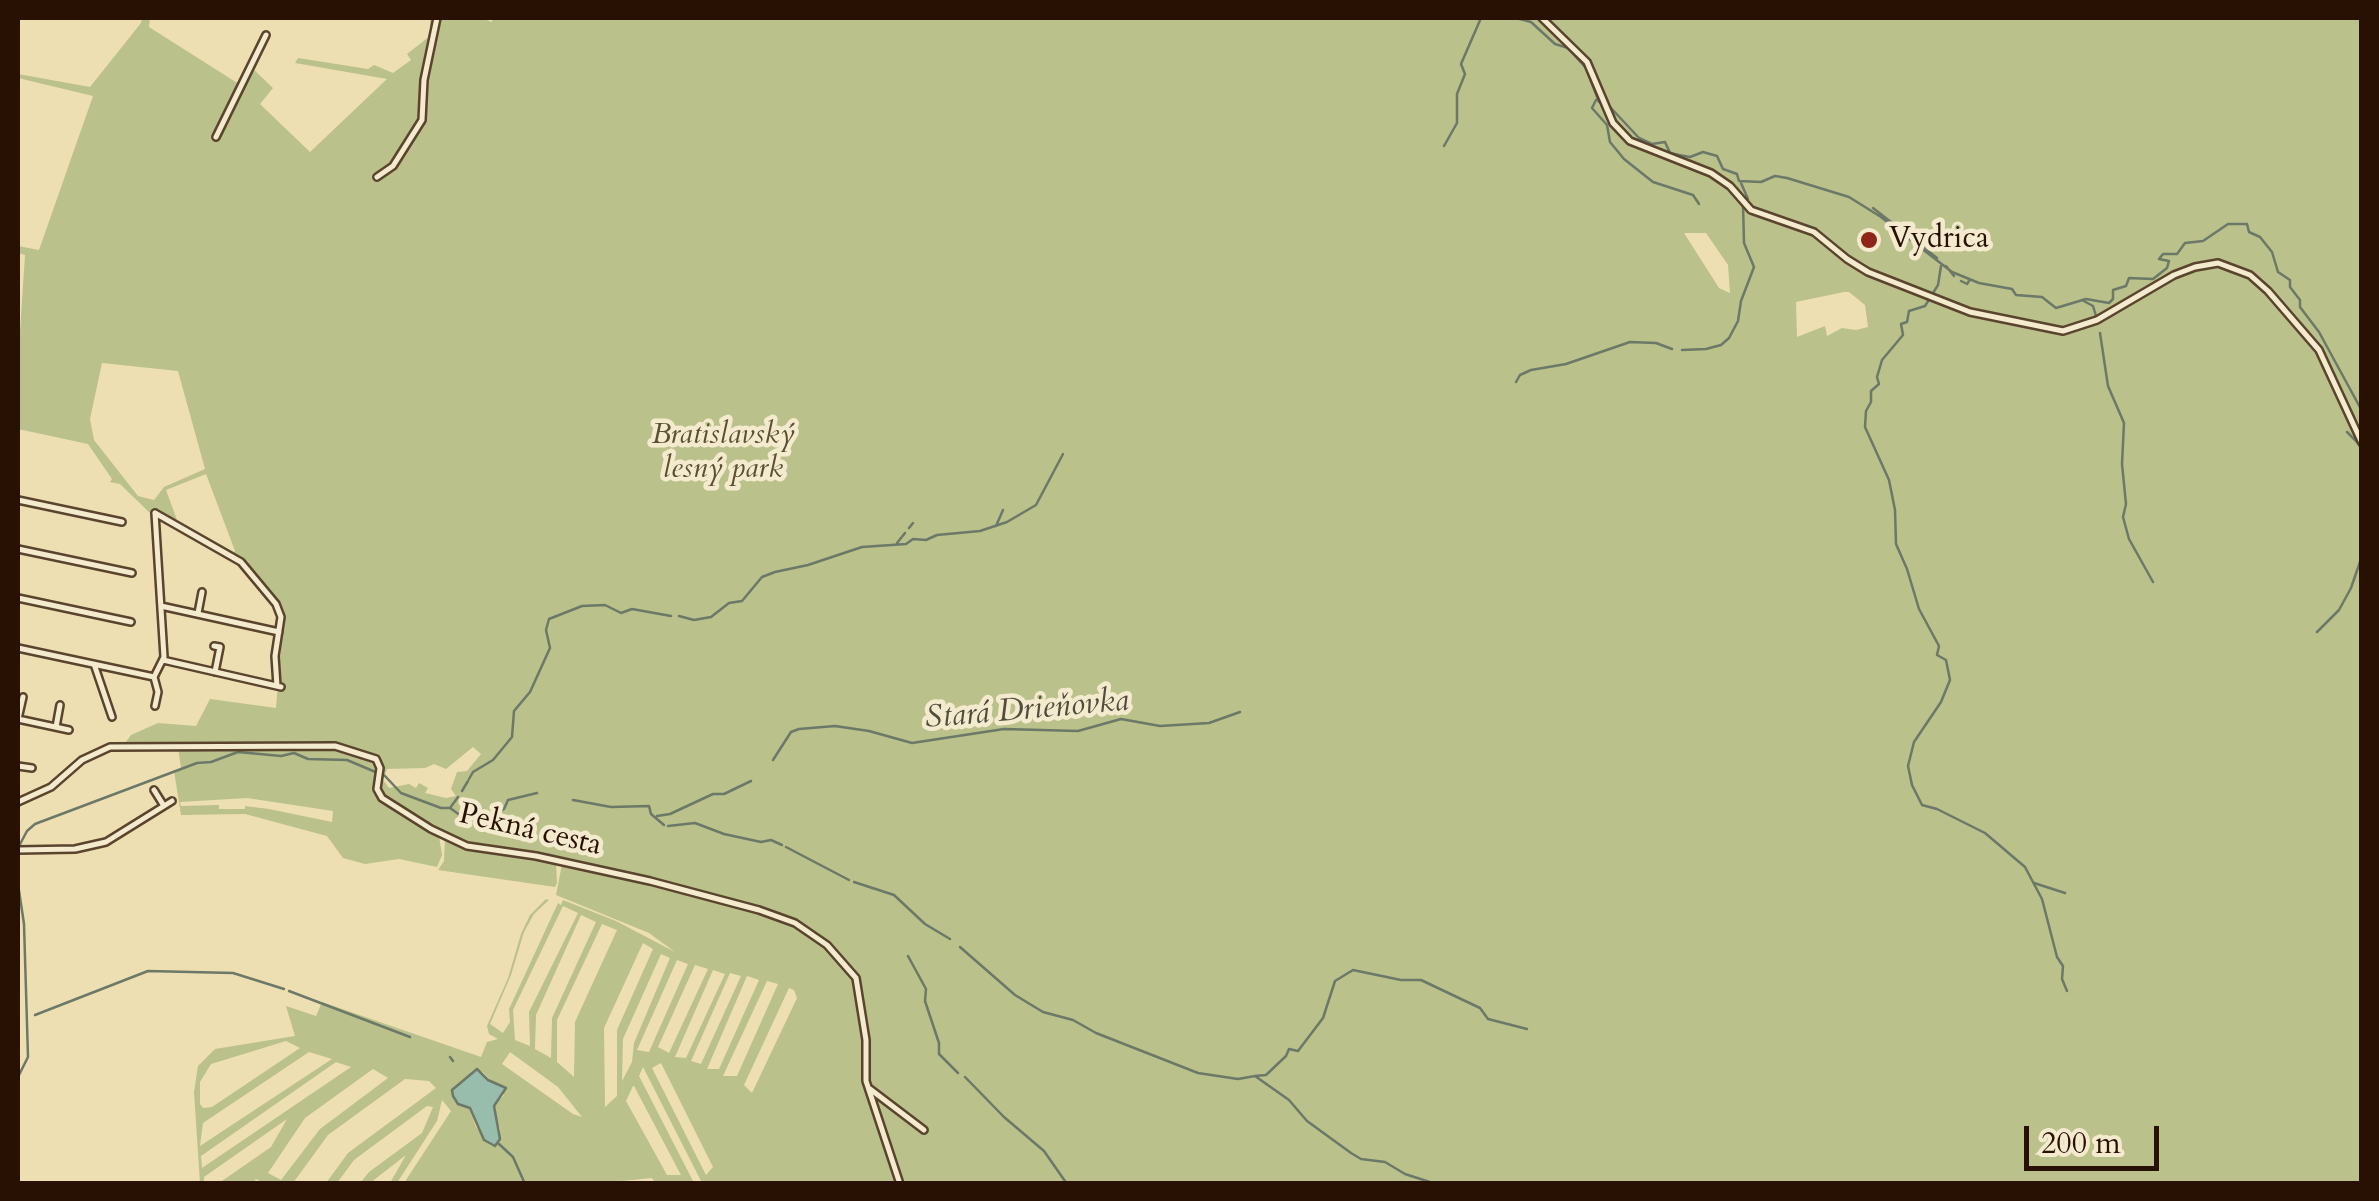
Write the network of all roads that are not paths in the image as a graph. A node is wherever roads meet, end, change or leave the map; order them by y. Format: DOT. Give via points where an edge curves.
graph roads {
  1 [pos="437,18"];
  2 [pos="1542,18"];
  3 [pos="266,34"];
  4 [pos="216,137"];
  5 [pos="377,177"];
  6 [pos="2362,443"];
  7 [pos="18,500"];
  8 [pos="122,522"];
  9 [pos="18,549"];
  10 [pos="132,573"];
  11 [pos="202,592"];
  12 [pos="18,598"];
  13 [pos="161,606"];
  14 [pos="198,614"];
  15 [pos="131,622"];
  16 [pos="279,632"];
  17 [pos="214,646"];
  18 [pos="18,648"];
  19 [pos="164,660"];
  20 [pos="94,664"];
  21 [pos="215,672"];
  22 [pos="154,676"];
  23 [pos="23,697"];
  24 [pos="60,705"];
  25 [pos="156,706"];
  26 [pos="112,717"];
  27 [pos="18,719"];
  28 [pos="56,727"];
  29 [pos="69,730"];
  30 [pos="18,766"];
  31 [pos="32,768"];
  32 [pos="154,790"];
  33 [pos="18,802"];
  34 [pos="172,802"];
  35 [pos="164,806"];
  36 [pos="21,849"];
  37 [pos="868,1087"];
  38 [pos="924,1130"];
  39 [pos="900,1184"];
  1 -- 5 [label="street" via="422,120 393,166"];
  2 -- 6 [label="street" via="1587,62 1618,130 1638,146 1711,173 1759,215 1807,228 1856,266 1970,312 2064,330 2097,320 2196,266 2236,269 2260,282 2319,350"];
  3 -- 4 [label="street"];
  7 -- 8 [label="street"];
  9 -- 10 [label="street"];
  11 -- 14 [label="street"];
  12 -- 15 [label="street"];
  13 -- 14 [label="street"];
  13 -- 16 [label="street" via="155,513 246,566 278,608"];
  13 -- 19 [label="street"];
  14 -- 16 [label="street"];
  16 -- 21 [label="street" via="279,686"];
  17 -- 21 [label="street" via="220,647"];
  18 -- 20 [label="street"];
  19 -- 21 [label="street"];
  19 -- 22 [label="street"];
  20 -- 22 [label="street"];
  20 -- 26 [label="street"];
  22 -- 25 [label="street"];
  23 -- 27 [label="street"];
  24 -- 28 [label="street"];
  27 -- 28 [label="street"];
  28 -- 29 [label="street"];
  30 -- 31 [label="street"];
  32 -- 35 [label="street"];
  33 -- 37 [label="street, Pekná cesta" via="52,787 91,754 116,746 328,745 376,760 378,792 386,800 466,846 650,881 806,929 856,978"];
  34 -- 35 [label="street"];
  35 -- 36 [label="street" via="103,842"];
  37 -- 38 [label="street"];
  37 -- 39 [label="street, Pekná cesta"];
}
